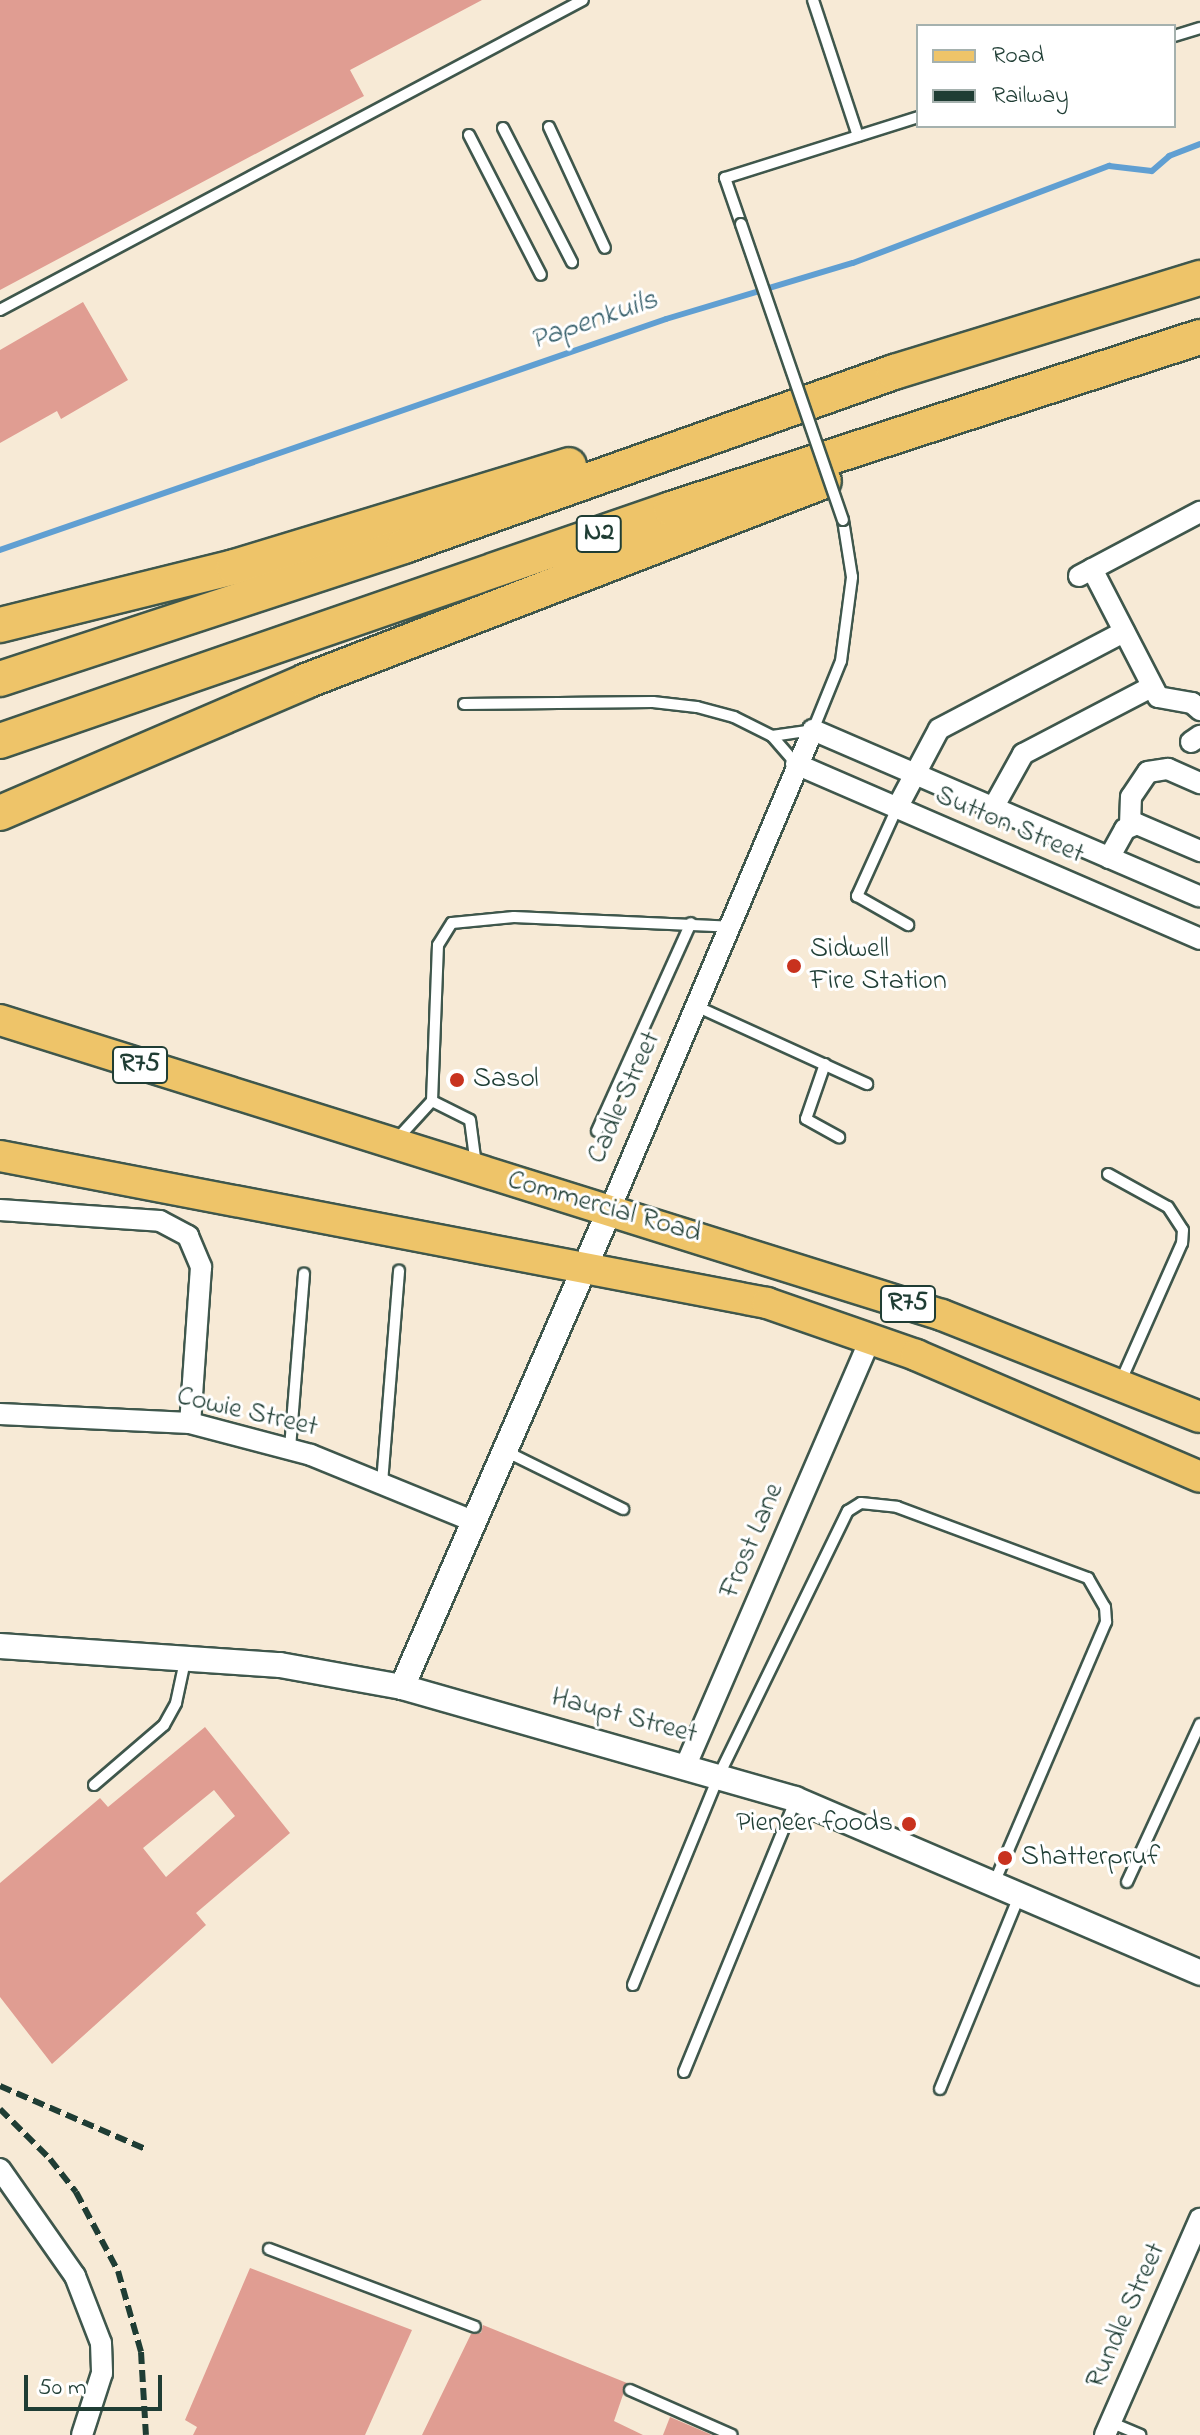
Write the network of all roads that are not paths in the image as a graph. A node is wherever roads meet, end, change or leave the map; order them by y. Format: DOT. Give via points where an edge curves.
graph roads {
  1 [pos="583,0"];
  2 [pos="813,0"];
  3 [pos="1200,28"];
  4 [pos="1176,35"];
  5 [pos="916,118"];
  6 [pos="549,127"];
  7 [pos="503,128"];
  8 [pos="469,135"];
  9 [pos="858,136"];
  10 [pos="605,248"];
  11 [pos="572,262"];
  12 [pos="541,275"];
  13 [pos="1200,278"];
  14 [pos="0,310"];
  15 [pos="1200,337"];
  16 [pos="1103,370"];
  17 [pos="894,372"];
  18 [pos="1200,512"];
  19 [pos="0,625"];
  20 [pos="1124,632"];
  21 [pos="0,679"];
  22 [pos="1151,687"];
  23 [pos="464,704"];
  24 [pos="1200,710"];
  25 [pos="813,730"];
  26 [pos="772,736"];
  27 [pos="0,741"];
  28 [pos="796,764"];
  29 [pos="913,773"];
  30 [pos="1200,783"];
  31 [pos="897,808"];
  32 [pos="993,808"];
  33 [pos="0,813"];
  34 [pos="1130,825"];
  35 [pos="1200,851"];
  36 [pos="1109,858"];
  37 [pos="1200,897"];
  38 [pos="691,923"];
  39 [pos="908,925"];
  40 [pos="733,927"];
  41 [pos="1200,939"];
  42 [pos="698,1007"];
  43 [pos="0,1020"];
  44 [pos="825,1064"];
  45 [pos="867,1084"];
  46 [pos="432,1101"];
  47 [pos="597,1131"];
  48 [pos="839,1137"];
  49 [pos="395,1142"];
  50 [pos="0,1156"];
  51 [pos="475,1171"];
  52 [pos="1108,1174"];
  53 [pos="611,1207"];
  54 [pos="0,1210"];
  55 [pos="582,1268"];
  56 [pos="399,1271"];
  57 [pos="304,1274"];
  58 [pos="870,1340"];
  59 [pos="1119,1384"];
  60 [pos="0,1414"];
  61 [pos="1200,1417"];
  62 [pos="190,1423"];
  63 [pos="290,1448"];
  64 [pos="501,1449"];
  65 [pos="1200,1477"];
  66 [pos="382,1483"];
  67 [pos="623,1509"];
  68 [pos="470,1520"];
  69 [pos="0,1646"];
  70 [pos="185,1661"];
  71 [pos="402,1687"];
  72 [pos="1200,1724"];
  73 [pos="686,1765"];
  74 [pos="719,1775"];
  75 [pos="94,1785"];
  76 [pos="795,1799"];
  77 [pos="1127,1882"];
  78 [pos="994,1883"];
  79 [pos="1020,1895"];
  80 [pos="1200,1973"];
  81 [pos="633,1985"];
  82 [pos="684,2072"];
  83 [pos="940,2089"];
  84 [pos="0,2169"];
  85 [pos="1200,2219"];
  86 [pos="269,2249"];
  87 [pos="475,2327"];
  88 [pos="630,2390"];
  89 [pos="1108,2429"];
  90 [pos="82,2435"];
  91 [pos="732,2435"];
  92 [pos="1140,2435"];
  1 -- 14 [label="lane"];
  2 -- 9 [label="lane"];
  3 -- 4 [label="lane"];
  5 -- 9 [label="lane"];
  6 -- 10 [label="lane"];
  7 -- 11 [label="lane"];
  8 -- 12 [label="lane"];
  9 -- 25 [label="lane, Cadle Street, bridge" via="725,178 843,520 852,577 848,637"];
  13 -- 17 [label="highway, N2"];
  15 -- 16 [label="highway, N2"];
  16 -- 27 [label="highway, N2" via="671,509"];
  16 -- 33 [label="highway" via="306,681"];
  17 -- 19 [label="highway" via="234,567"];
  17 -- 21 [label="highway, N2" via="404,546"];
  18 -- 20 [label="street" via="1086,572"];
  20 -- 22 [label="street"];
  20 -- 29 [label="street" via="939,729"];
  22 -- 24 [label="street" via="1164,701 1192,703"];
  22 -- 32 [label="street" via="1023,754"];
  23 -- 26 [label="lane" via="653,702 734,717"];
  25 -- 26 [label="lane"];
  25 -- 28 [label="street, Cadle Street"];
  25 -- 29 [label="street, Sutton Street"];
  26 -- 28 [label="lane"];
  28 -- 31 [label="street, Sutton Street"];
  28 -- 40 [label="street, Cadle Street"];
  29 -- 31 [label="street"];
  29 -- 32 [label="street, Sutton Street"];
  30 -- 34 [label="street" via="1168,769 1148,772 1131,797"];
  31 -- 39 [label="lane" via="857,896"];
  31 -- 41 [label="street, Sutton Street"];
  32 -- 36 [label="street, Sutton Street"];
  34 -- 35 [label="street"];
  34 -- 36 [label="street"];
  36 -- 37 [label="street, Sutton Street"];
  38 -- 40 [label="lane"];
  38 -- 46 [label="lane" via="514,917 452,923 438,945"];
  38 -- 47 [label="lane"];
  40 -- 42 [label="street, Cadle Street"];
  42 -- 44 [label="lane"];
  42 -- 53 [label="street, Cadle Street"];
  43 -- 49 [label="main road, Commercial Road / R75"];
  44 -- 45 [label="lane"];
  44 -- 48 [label="lane" via="806,1119"];
  46 -- 49 [label="lane"];
  46 -- 51 [label="lane" via="473,1125"];
  49 -- 51 [label="main road, Commercial Road / R75"];
  50 -- 55 [label="main road, Commercial Road / R75"];
  51 -- 53 [label="main road, Commercial Road / R75"];
  52 -- 59 [label="lane" via="1168,1207 1183,1230 1182,1243"];
  53 -- 55 [label="street, Cadle Street"];
  53 -- 59 [label="main road, Commercial Road / R75" via="942,1315"];
  54 -- 62 [label="street" via="160,1221 188,1236 201,1267"];
  55 -- 58 [label="main road, Commercial Road / R75" via="767,1303"];
  55 -- 64 [label="street, Cadle Street"];
  56 -- 66 [label="lane"];
  57 -- 63 [label="lane"];
  58 -- 65 [label="main road, Commercial Road / R75"];
  58 -- 73 [label="street, Frost Lane"];
  59 -- 61 [label="main road, Commercial Road / R75"];
  60 -- 62 [label="street, Cowie Street"];
  62 -- 63 [label="street, Cowie Street"];
  63 -- 66 [label="street, Cowie Street"];
  64 -- 67 [label="lane"];
  64 -- 68 [label="street, Cadle Street"];
  66 -- 68 [label="street, Cowie Street"];
  68 -- 71 [label="street, Cadle Street"];
  69 -- 70 [label="street, Haupt Street"];
  70 -- 71 [label="street, Haupt Street" via="326,1671"];
  70 -- 75 [label="lane" via="176,1703 164,1725"];
  71 -- 73 [label="street, Haupt Street"];
  72 -- 77 [label="lane"];
  73 -- 74 [label="street, Haupt Street"];
  74 -- 76 [label="street, Haupt Street"];
  74 -- 78 [label="lane" via="848,1511 861,1503 897,1507 1088,1578 1105,1607 1106,1622"];
  74 -- 81 [label="lane"];
  76 -- 78 [label="street, Haupt Street"];
  76 -- 82 [label="lane"];
  78 -- 79 [label="street, Haupt Street"];
  79 -- 80 [label="street, Haupt Street"];
  79 -- 83 [label="lane"];
  84 -- 90 [label="street" via="75,2276 101,2343 102,2373"];
  85 -- 89 [label="street, Rundle Street"];
  86 -- 87 [label="lane"];
  88 -- 91 [label="lane"];
  89 -- 92 [label="lane"];
}
